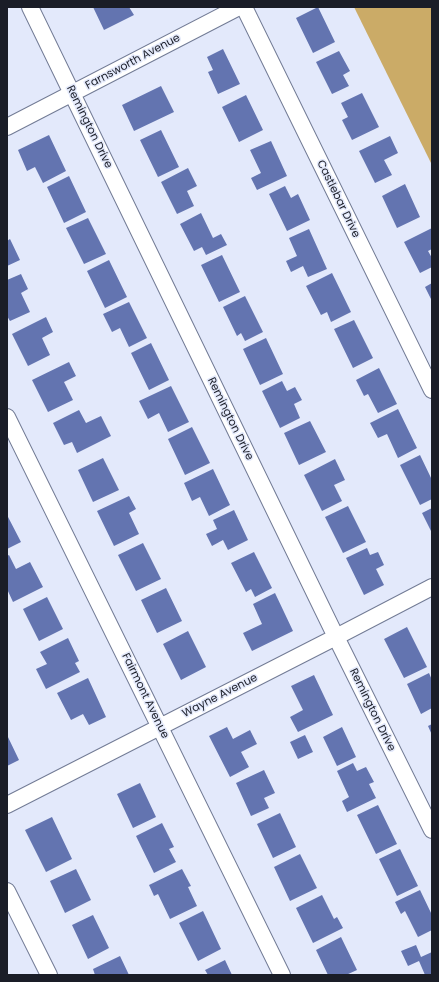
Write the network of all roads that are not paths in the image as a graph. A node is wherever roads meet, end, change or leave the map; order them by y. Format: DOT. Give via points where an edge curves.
graph roads {
  1 [pos="30,7"];
  2 [pos="239,7"];
  3 [pos="244,7"];
  4 [pos="72,94"];
  5 [pos="7,128"];
  6 [pos="432,390"];
  7 [pos="7,417"];
  8 [pos="432,587"];
  9 [pos="336,638"];
  10 [pos="160,726"];
  11 [pos="7,805"];
  12 [pos="432,830"];
  13 [pos="7,891"];
  14 [pos="49,975"];
  15 [pos="282,975"];
  1 -- 4 [label="street, Remington Drive"];
  2 -- 4 [label="street, Farnsworth Avenue"];
  3 -- 6 [label="street, Castlebar Drive"];
  4 -- 5 [label="street, Farnsworth Avenue"];
  4 -- 9 [label="street, Remington Drive"];
  7 -- 10 [label="street, Fairmont Avenue"];
  8 -- 9 [label="street, Wayne Avenue"];
  9 -- 10 [label="street, Wayne Avenue"];
  9 -- 12 [label="street, Remington Drive"];
  10 -- 11 [label="street, Wayne Avenue"];
  10 -- 15 [label="street, Fairmont Avenue"];
  13 -- 14 [label="street"];
}
